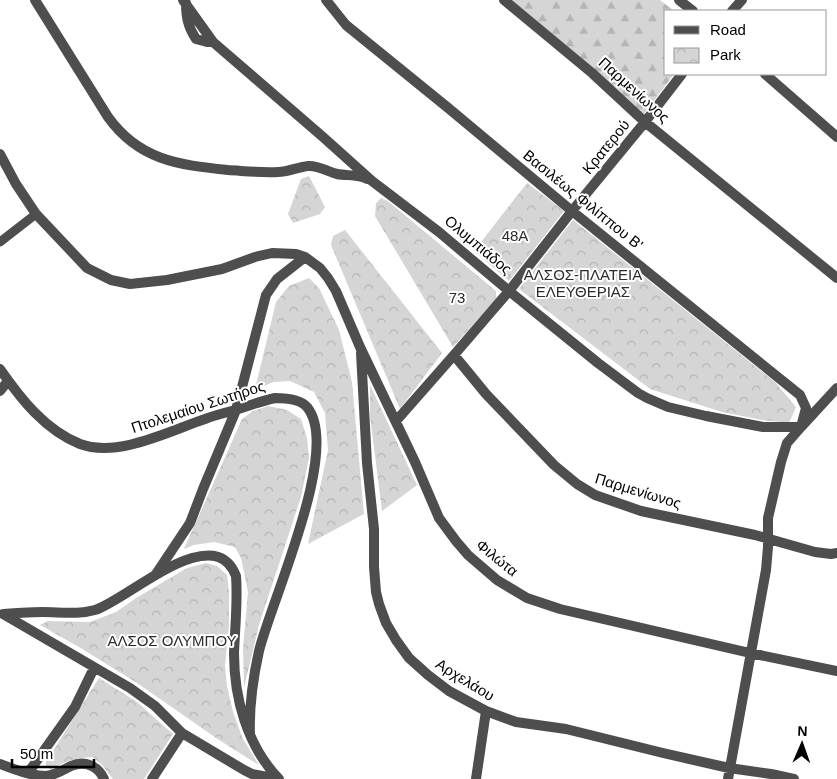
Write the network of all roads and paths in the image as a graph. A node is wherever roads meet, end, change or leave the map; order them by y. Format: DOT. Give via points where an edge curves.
graph roads {
  1 [pos="35,0"];
  2 [pos="326,0"];
  3 [pos="504,0"];
  4 [pos="679,0"];
  5 [pos="742,0"];
  6 [pos="184,2"];
  7 [pos="693,10"];
  8 [pos="733,10"];
  9 [pos="681,75"];
  10 [pos="766,75"];
  11 [pos="646,122"];
  12 [pos="837,137"];
  13 [pos="0,154"];
  14 [pos="372,181"];
  15 [pos="572,211"];
  16 [pos="36,214"];
  17 [pos="0,242"];
  18 [pos="305,257"];
  19 [pos="837,278"];
  20 [pos="509,291"];
  21 [pos="360,348"];
  22 [pos="454,355"];
  23 [pos="0,369"];
  24 [pos="8,381"];
  25 [pos="837,388"];
  26 [pos="0,391"];
  27 [pos="236,410"];
  28 [pos="396,421"];
  29 [pos="801,427"];
  30 [pos="768,539"];
  31 [pos="837,553"];
  32 [pos="156,574"];
  33 [pos="2,613"];
  34 [pos="750,653"];
  35 [pos="94,668"];
  36 [pos="837,672"];
  37 [pos="486,711"];
  38 [pos="182,733"];
  39 [pos="250,734"];
  40 [pos="0,764"];
  41 [pos="729,768"];
  42 [pos="28,773"];
  43 [pos="104,779"];
  44 [pos="152,779"];
  45 [pos="278,779"];
  46 [pos="476,779"];
  47 [pos="728,779"];
  48 [pos="794,779"];
  1 -- 14 [label="street" via="108,116 120,132 141,149 190,165 268,172 312,166"];
  2 -- 15 [label="street, Βασιλέως Φιλίππου Β'" via="346,25"];
  3 -- 11 [label="street, Παρμενίωνος"];
  4 -- 7 [label="street"];
  5 -- 8 [label="street"];
  6 -- 14 [label="street, Ολυμπιάδος" via="213,42"];
  9 -- 11 [label="street, Κρατερού"];
  10 -- 12 [label="street"];
  11 -- 15 [label="street, Κρατερού"];
  11 -- 19 [label="street, Παρμενίωνος"];
  13 -- 16 [label="street"];
  14 -- 20 [label="street, Ολυμπιάδος"];
  15 -- 20 [label="street, Κρατερού"];
  15 -- 29 [label="street, Βασιλέως Φιλίππου Β'" via="800,395 806,408"];
  16 -- 17 [label="street"];
  16 -- 18 [label="street" via="88,268 122,283 149,283 222,269 263,254"];
  18 -- 21 [label="street, Φιλώτα" via="320,268 332,284"];
  18 -- 27 [label="street" via="277,279 266,294"];
  20 -- 22 [label="street, Κρατερού"];
  20 -- 29 [label="street, Ολυμπιάδος" via="647,398 668,407 754,425"];
  21 -- 28 [label="street, Φιλώτα"];
  21 -- 37 [label="street, Αρχελάου" via="379,604 392,633 409,658 449,691"];
  22 -- 28 [label="street, Κρατερού"];
  22 -- 30 [label="street, Παρμενίωνος" via="486,394 554,465 595,496"];
  23 -- 24 [label="street, Πτολεμαίου Σωτήρος"];
  24 -- 26 [label="street"];
  24 -- 27 [label="street, Πτολεμαίου Σωτήρος" via="39,418 64,436 87,446 139,443"];
  25 -- 29 [label="street"];
  27 -- 32 [label="street" via="190,523"];
  27 -- 39 [label="street, Πτολεμαίου Σωτήρος" via="275,398 298,401 310,411 316,438 314,469 306,506 259,650"];
  28 -- 34 [label="street, Φιλώτα" via="439,518 468,555 497,580 527,598 560,610"];
  29 -- 30 [label="street" via="787,444 781,462 768,518"];
  30 -- 31 [label="street, Παρμενίωνος" via="815,552"];
  30 -- 34 [label="street" via="768,560"];
  32 -- 33 [label="street" via="97,610"];
  32 -- 39 [label="street" via="186,560 208,555 222,557 231,565 237,583 236,681 241,710"];
  33 -- 35 [label="street"];
  34 -- 36 [label="street, Φιλώτα"];
  34 -- 41 [label="street"];
  35 -- 38 [label="street" via="145,699"];
  35 -- 42 [label="street" via="76,707"];
  37 -- 41 [label="street, Αρχελάου" via="516,722 566,728"];
  37 -- 46 [label="street"];
  38 -- 44 [label="street"];
  38 -- 45 [label="street" via="252,774"];
  39 -- 45 [label="street" via="258,753"];
  40 -- 42 [label="street"];
  41 -- 47 [label="street"];
  41 -- 48 [label="street, Αρχελάου"];
  42 -- 43 [label="street" via="51,775 84,764 95,767"];
}
